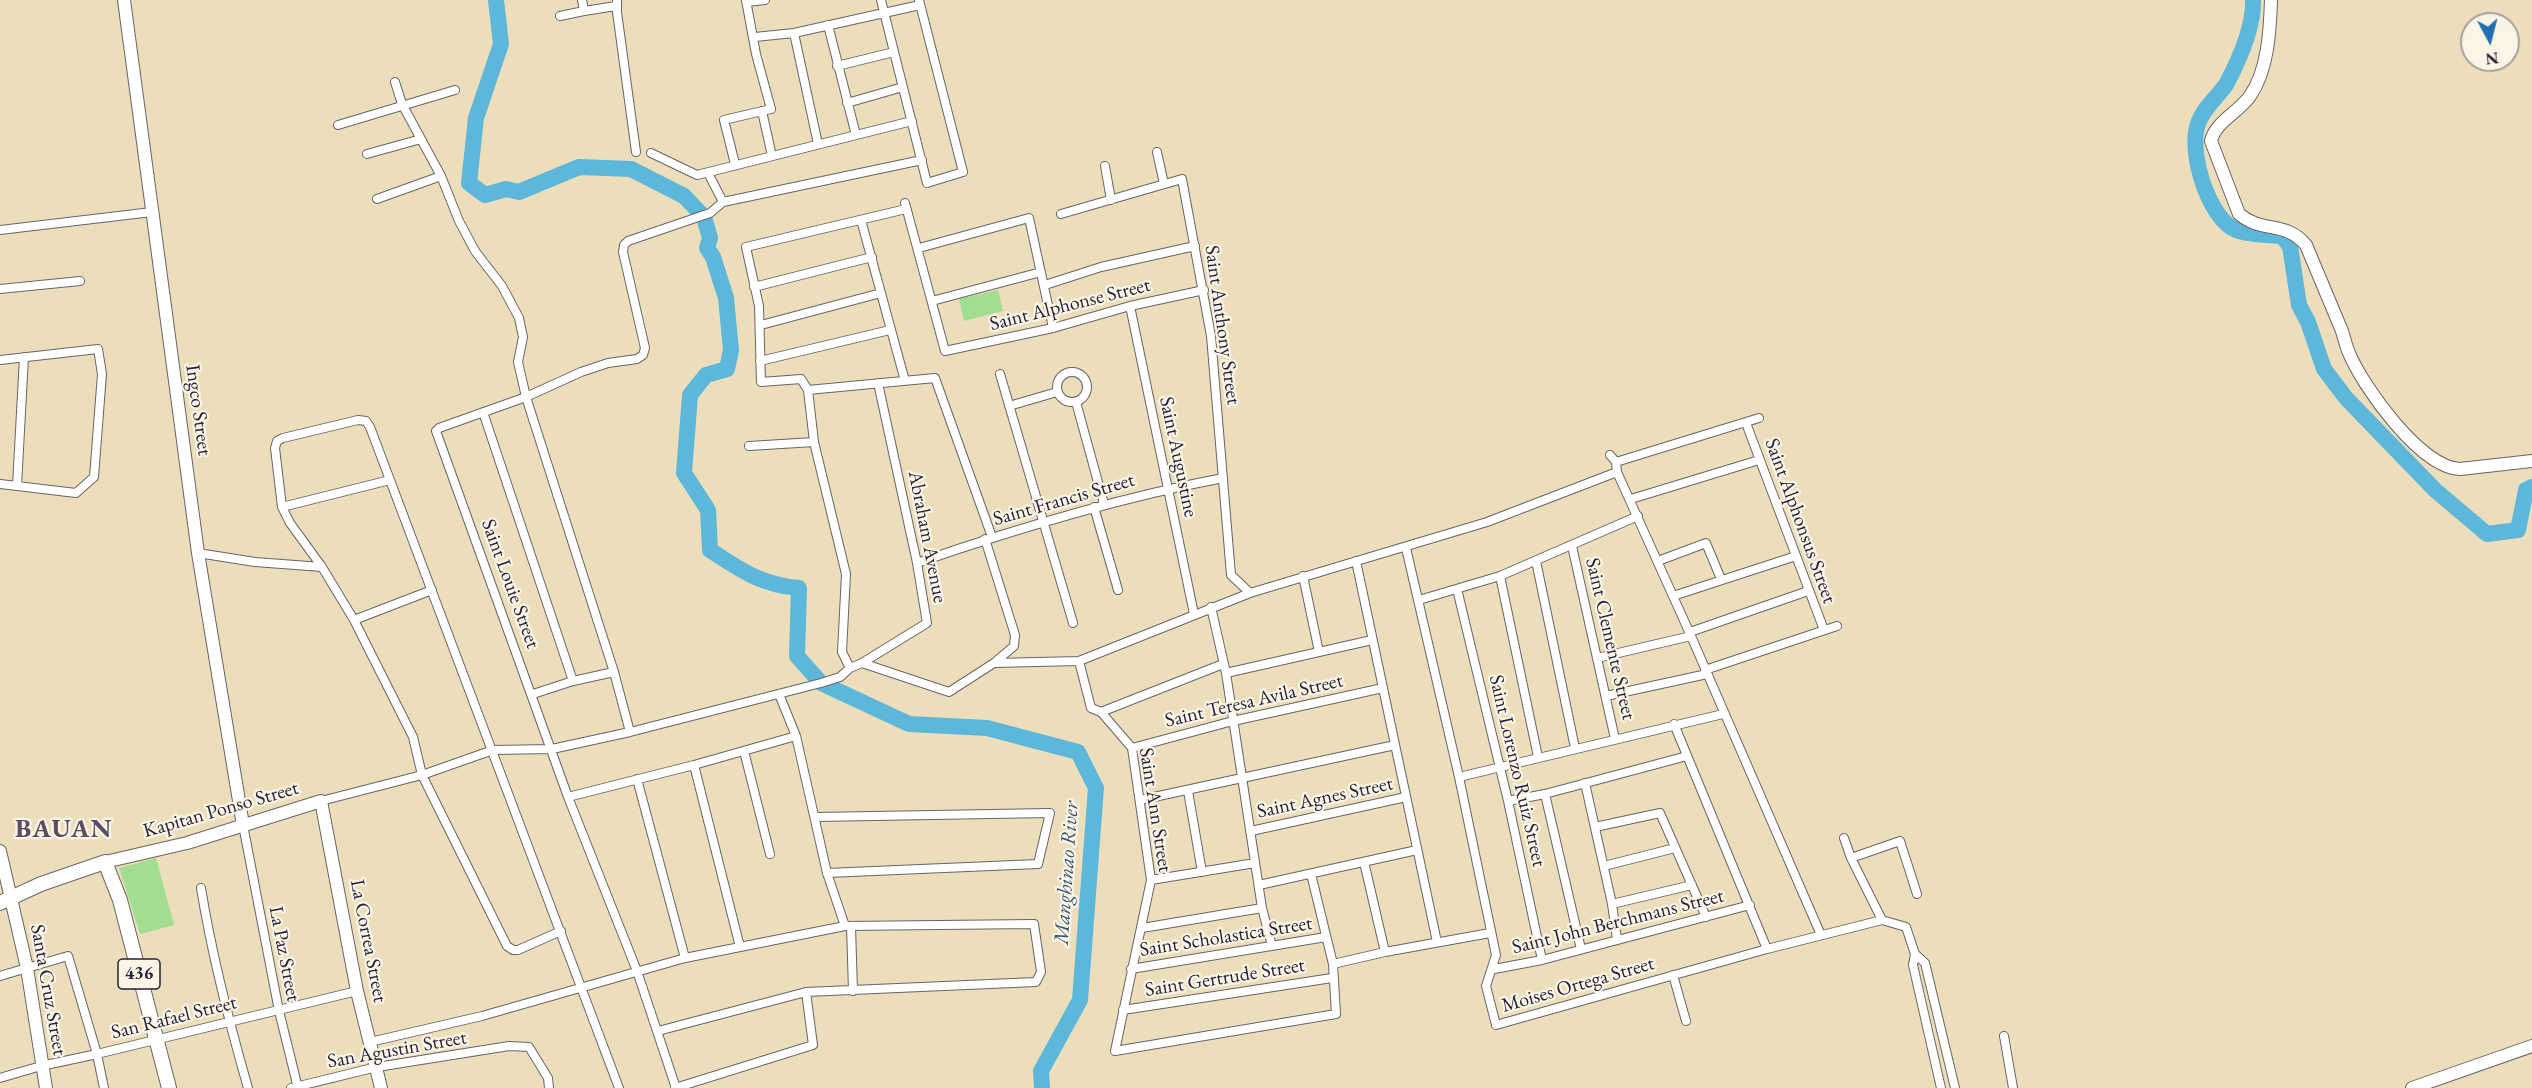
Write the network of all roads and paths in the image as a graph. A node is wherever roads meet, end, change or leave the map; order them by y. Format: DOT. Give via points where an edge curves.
graph roads {
  1 [pos="124,0"];
  2 [pos="582,0"];
  3 [pos="765,0"];
  4 [pos="881,0"];
  5 [pos="2271,0"];
  6 [pos="746,1"];
  7 [pos="617,3"];
  8 [pos="920,3"];
  9 [pos="584,11"];
  10 [pos="885,13"];
  11 [pos="560,16"];
  12 [pos="828,26"];
  13 [pos="794,33"];
  14 [pos="754,38"];
  15 [pos="894,52"];
  16 [pos="837,66"];
  17 [pos="395,81"];
  18 [pos="903,87"];
  19 [pos="455,90"];
  20 [pos="847,103"];
  21 [pos="402,104"];
  22 [pos="762,111"];
  23 [pos="912,121"];
  24 [pos="338,125"];
  25 [pos="856,135"];
  26 [pos="421,139"];
  27 [pos="818,144"];
  28 [pos="636,152"];
  29 [pos="1157,152"];
  30 [pos="651,153"];
  31 [pos="368,154"];
  32 [pos="772,156"];
  33 [pos="922,160"];
  34 [pos="735,164"];
  35 [pos="1104,166"];
  36 [pos="708,173"];
  37 [pos="441,176"];
  38 [pos="1164,184"];
  39 [pos="377,199"];
  40 [pos="1111,200"];
  41 [pos="723,202"];
  42 [pos="152,212"];
  43 [pos="1062,214"];
  44 [pos="861,220"];
  45 [pos="0,230"];
  46 [pos="1195,246"];
  47 [pos="919,248"];
  48 [pos="872,257"];
  49 [pos="1041,272"];
  50 [pos="80,280"];
  51 [pos="1045,285"];
  52 [pos="754,287"];
  53 [pos="0,290"];
  54 [pos="1204,290"];
  55 [pos="882,293"];
  56 [pos="932,301"];
  57 [pos="1130,306"];
  58 [pos="761,325"];
  59 [pos="1053,328"];
  60 [pos="890,330"];
  61 [pos="24,357"];
  62 [pos="0,360"];
  63 [pos="760,361"];
  64 [pos="1000,374"];
  65 [pos="905,381"];
  66 [pos="878,383"];
  67 [pos="808,390"];
  68 [pos="1057,392"];
  69 [pos="526,396"];
  70 [pos="1076,402"];
  71 [pos="1009,406"];
  72 [pos="483,412"];
  73 [pos="1759,418"];
  74 [pos="1746,423"];
  75 [pos="814,442"];
  76 [pos="749,446"];
  77 [pos="1759,460"];
  78 [pos="2532,461"];
  79 [pos="1617,472"];
  80 [pos="1223,478"];
  81 [pos="390,480"];
  82 [pos="0,484"];
  83 [pos="17,486"];
  84 [pos="1168,488"];
  85 [pos="1630,499"];
  86 [pos="1104,504"];
  87 [pos="282,507"];
  88 [pos="1094,507"];
  89 [pos="1638,516"];
  90 [pos="1044,520"];
  91 [pos="988,538"];
  92 [pos="1572,546"];
  93 [pos="1407,548"];
  94 [pos="198,553"];
  95 [pos="1796,556"];
  96 [pos="1356,561"];
  97 [pos="1536,561"];
  98 [pos="1658,561"];
  99 [pos="917,563"];
  100 [pos="322,567"];
  101 [pos="1303,576"];
  102 [pos="1500,576"];
  103 [pos="1721,579"];
  104 [pos="1457,589"];
  105 [pos="432,590"];
  106 [pos="1118,590"];
  107 [pos="1809,591"];
  108 [pos="1250,593"];
  109 [pos="1673,596"];
  110 [pos="1419,600"];
  111 [pos="1211,607"];
  112 [pos="1194,614"];
  113 [pos="354,620"];
  114 [pos="1073,623"];
  115 [pos="1837,626"];
  116 [pos="1824,630"];
  117 [pos="1690,634"];
  118 [pos="1372,640"];
  119 [pos="1319,652"];
  120 [pos="1597,658"];
  121 [pos="1079,661"];
  122 [pos="862,663"];
  123 [pos="994,663"];
  124 [pos="850,668"];
  125 [pos="1225,669"];
  126 [pos="614,672"];
  127 [pos="1706,672"];
  128 [pos="573,681"];
  129 [pos="1383,688"];
  130 [pos="533,694"];
  131 [pos="779,694"];
  132 [pos="1606,696"];
  133 [pos="1101,712"];
  134 [pos="1723,714"];
  135 [pos="1233,721"];
  136 [pos="1674,724"];
  137 [pos="630,732"];
  138 [pos="796,736"];
  139 [pos="1615,739"];
  140 [pos="1395,745"];
  141 [pos="1132,748"];
  142 [pos="1575,748"];
  143 [pos="552,749"];
  144 [pos="493,750"];
  145 [pos="744,751"];
  146 [pos="1687,756"];
  147 [pos="1538,757"];
  148 [pos="694,765"];
  149 [pos="1499,767"];
  150 [pos="422,775"];
  151 [pos="1459,777"];
  152 [pos="1241,778"];
  153 [pos="637,779"];
  154 [pos="1585,783"];
  155 [pos="1188,791"];
  156 [pos="1545,794"];
  157 [pos="568,797"];
  158 [pos="1406,797"];
  159 [pos="1140,800"];
  160 [pos="321,801"];
  161 [pos="1508,801"];
  162 [pos="815,817"];
  163 [pos="243,825"];
  164 [pos="1595,827"];
  165 [pos="1251,831"];
  166 [pos="1844,838"];
  167 [pos="1675,848"];
  168 [pos="1417,850"];
  169 [pos="0,851"];
  170 [pos="770,854"];
  171 [pos="1851,858"];
  172 [pos="105,862"];
  173 [pos="1364,862"];
  174 [pos="1255,863"];
  175 [pos="1604,866"];
  176 [pos="1202,872"];
  177 [pos="827,873"];
  178 [pos="1311,874"];
  179 [pos="1151,880"];
  180 [pos="1259,885"];
  181 [pos="1692,885"];
  182 [pos="201,888"];
  183 [pos="1917,894"];
  184 [pos="6,901"];
  185 [pos="1612,904"];
  186 [pos="1750,905"];
  187 [pos="1262,908"];
  188 [pos="1706,917"];
  189 [pos="1882,920"];
  190 [pos="848,926"];
  191 [pos="1142,928"];
  192 [pos="561,931"];
  193 [pos="1490,933"];
  194 [pos="1821,935"];
  195 [pos="1326,937"];
  196 [pos="1617,939"];
  197 [pos="1437,942"];
  198 [pos="740,946"];
  199 [pos="1272,946"];
  200 [pos="1581,949"];
  201 [pos="1767,949"];
  202 [pos="1385,952"];
  203 [pos="1915,954"];
  204 [pos="685,958"];
  205 [pos="1542,960"];
  206 [pos="1333,964"];
  207 [pos="27,968"];
  208 [pos="1131,969"];
  209 [pos="1494,969"];
  210 [pos="637,971"];
  211 [pos="1673,975"];
  212 [pos="0,976"];
  213 [pos="1332,978"];
  214 [pos="582,988"];
  215 [pos="357,991"];
  216 [pos="853,991"];
  217 [pos="806,992"];
  218 [pos="1123,1010"];
  219 [pos="279,1011"];
  220 [pos="229,1021"];
  221 [pos="1686,1021"];
  222 [pos="658,1031"];
  223 [pos="2004,1036"];
  224 [pos="155,1039"];
  225 [pos="370,1042"];
  226 [pos="2532,1046"];
  227 [pos="97,1054"];
  228 [pos="41,1066"];
  229 [pos="376,1067"];
  230 [pos="0,1078"];
  231 [pos="46,1088"];
  232 [pos="104,1088"];
  233 [pos="169,1088"];
  234 [pos="248,1088"];
  235 [pos="295,1088"];
  236 [pos="381,1088"];
  237 [pos="549,1088"];
  238 [pos="619,1088"];
  239 [pos="676,1088"];
  240 [pos="1941,1088"];
  241 [pos="1954,1088"];
  242 [pos="2013,1088"];
  243 [pos="2412,1088"];
  1 -- 42 [label="street, Ingco Street"];
  2 -- 9 [label="street"];
  3 -- 6 [label="street"];
  4 -- 10 [label="street"];
  5 -- 78 [label="street" via="2266,50 2255,88 2213,133 2211,141 2239,214 2248,222 2288,230 2306,245 2356,367 2392,418 2438,463 2460,469"];
  6 -- 14 [label="street"];
  7 -- 9 [label="street"];
  7 -- 28 [label="street"];
  8 -- 10 [label="street"];
  8 -- 33 [label="street" via="963,171 927,183"];
  9 -- 11 [label="street"];
  10 -- 12 [label="street"];
  10 -- 15 [label="street"];
  12 -- 13 [label="street"];
  12 -- 16 [label="street"];
  13 -- 14 [label="street"];
  13 -- 27 [label="street"];
  14 -- 22 [label="street" via="771,109"];
  15 -- 16 [label="street"];
  15 -- 18 [label="street"];
  16 -- 20 [label="street"];
  17 -- 21 [label="street"];
  18 -- 20 [label="street"];
  18 -- 23 [label="street"];
  19 -- 21 [label="street"];
  20 -- 25 [label="street"];
  21 -- 24 [label="street"];
  21 -- 26 [label="street"];
  22 -- 32 [label="street"];
  22 -- 34 [label="street" via="724,120"];
  23 -- 25 [label="street"];
  23 -- 33 [label="street"];
  25 -- 27 [label="street"];
  26 -- 31 [label="street"];
  26 -- 37 [label="street"];
  27 -- 32 [label="street"];
  29 -- 38 [label="street"];
  30 -- 36 [label="street" via="698,175"];
  32 -- 34 [label="street"];
  33 -- 41 [label="street"];
  34 -- 36 [label="street"];
  35 -- 40 [label="street"];
  36 -- 41 [label="street"];
  37 -- 39 [label="street"];
  37 -- 69 [label="street" via="459,221 519,318 522,337 518,362"];
  38 -- 40 [label="street"];
  38 -- 46 [label="street, Saint Anthony Street" via="1182,179"];
  40 -- 43 [label="street"];
  41 -- 69 [label="street" via="710,213 624,245 645,348 643,355 581,372"];
  42 -- 45 [label="street"];
  42 -- 94 [label="street, Ingco Street"];
  44 -- 47 [label="street" via="906,206"];
  44 -- 48 [label="street"];
  44 -- 52 [label="street" via="746,247"];
  46 -- 51 [label="street" via="1101,267"];
  46 -- 54 [label="street, Saint Anthony Street"];
  47 -- 49 [label="street" via="1029,218"];
  47 -- 56 [label="street"];
  48 -- 52 [label="street"];
  48 -- 55 [label="street"];
  49 -- 51 [label="street"];
  49 -- 56 [label="street"];
  50 -- 53 [label="street"];
  51 -- 59 [label="street"];
  52 -- 58 [label="street"];
  54 -- 57 [label="street, Saint Alphonse Street"];
  54 -- 80 [label="street, Saint Anthony Street"];
  55 -- 58 [label="street"];
  55 -- 60 [label="street"];
  56 -- 59 [label="street, Saint Alphonse Street" via="945,351"];
  57 -- 59 [label="street, Saint Alphonse Street"];
  57 -- 84 [label="street, Saint Augustine"];
  58 -- 63 [label="street"];
  60 -- 63 [label="street"];
  60 -- 65 [label="street"];
  61 -- 62 [label="street"];
  61 -- 83 [label="street"];
  61 -- 83 [label="street" via="98,349 102,374 94,477 76,493"];
  63 -- 67 [label="street" via="761,382 801,379"];
  64 -- 71 [label="street"];
  65 -- 66 [label="street"];
  65 -- 91 [label="street" via="935,378"];
  66 -- 67 [label="street"];
  66 -- 99 [label="street, Abraham Avenue"];
  67 -- 75 [label="street"];
  68 -- 70 [label="street" via="1064,400"];
  68 -- 70 [label="street" via="1063,375 1080,374 1087,389"];
  68 -- 71 [label="street"];
  69 -- 72 [label="street"];
  69 -- 126 [label="street"];
  70 -- 86 [label="street"];
  71 -- 90 [label="street"];
  72 -- 128 [label="street"];
  72 -- 130 [label="street, Saint Louie Street" via="436,431"];
  73 -- 74 [label="street"];
  74 -- 77 [label="street, Saint Alphonsus Street"];
  74 -- 79 [label="street" via="1613,458"];
  75 -- 76 [label="street"];
  75 -- 124 [label="street" via="846,574 842,652"];
  77 -- 85 [label="street"];
  77 -- 95 [label="street, Saint Alphonsus Street"];
  79 -- 85 [label="street"];
  79 -- 93 [label="street"];
  80 -- 84 [label="street, Saint Francis Street"];
  80 -- 108 [label="street, Saint Anthony Street" via="1231,575"];
  81 -- 87 [label="street"];
  81 -- 87 [label="street" via="366,421 283,438 275,448"];
  81 -- 105 [label="street"];
  82 -- 83 [label="street"];
  84 -- 86 [label="street, Saint Francis Street"];
  84 -- 112 [label="street, Saint Augustine"];
  85 -- 89 [label="street"];
  86 -- 88 [label="street, Saint Francis Street"];
  87 -- 100 [label="street"];
  88 -- 90 [label="street, Saint Francis Street"];
  88 -- 106 [label="street"];
  89 -- 92 [label="street"];
  89 -- 98 [label="street"];
  90 -- 91 [label="street, Saint Francis Street"];
  90 -- 114 [label="street"];
  91 -- 99 [label="street, Saint Francis Street"];
  91 -- 123 [label="street" via="1015,635 1014,646"];
  92 -- 97 [label="street"];
  92 -- 120 [label="street, Saint Clemente Street"];
  93 -- 96 [label="street"];
  93 -- 110 [label="street, Moises Ortega Street"];
  94 -- 100 [label="street"];
  94 -- 163 [label="street, Ingco Street"];
  95 -- 103 [label="street"];
  95 -- 107 [label="street, Saint Alphonsus Street"];
  96 -- 101 [label="street"];
  96 -- 118 [label="street"];
  97 -- 102 [label="street"];
  97 -- 142 [label="street"];
  98 -- 103 [label="street" via="1706,543"];
  98 -- 109 [label="street"];
  99 -- 122 [label="street, Abraham Avenue" via="927,623"];
  100 -- 113 [label="street"];
  101 -- 108 [label="street"];
  101 -- 119 [label="street"];
  102 -- 104 [label="street"];
  102 -- 147 [label="street"];
  103 -- 109 [label="street"];
  104 -- 110 [label="street"];
  104 -- 149 [label="street, Saint Lorenzo Ruiz Street"];
  105 -- 113 [label="street"];
  105 -- 144 [label="street"];
  107 -- 116 [label="street, Saint Alphonsus Street"];
  107 -- 117 [label="street"];
  108 -- 111 [label="street"];
  109 -- 117 [label="street"];
  110 -- 151 [label="street, Moises Ortega Street"];
  111 -- 112 [label="street"];
  111 -- 125 [label="street"];
  112 -- 121 [label="street"];
  113 -- 150 [label="street" via="413,736"];
  115 -- 116 [label="street"];
  116 -- 127 [label="street"];
  117 -- 120 [label="street"];
  117 -- 127 [label="street"];
  118 -- 119 [label="street"];
  118 -- 129 [label="street"];
  119 -- 125 [label="street"];
  120 -- 132 [label="street, Saint Clemente Street"];
  121 -- 123 [label="street"];
  121 -- 133 [label="street, Saint Ann Street" via="1091,708"];
  122 -- 123 [label="street" via="949,692"];
  122 -- 124 [label="street, Kapitan Ponso Street"];
  124 -- 131 [label="street, Kapitan Ponso Street" via="840,677"];
  125 -- 133 [label="street"];
  125 -- 135 [label="street"];
  126 -- 128 [label="street"];
  126 -- 137 [label="street"];
  127 -- 132 [label="street"];
  127 -- 134 [label="street"];
  128 -- 130 [label="street"];
  129 -- 135 [label="street, Saint Teresa Avila Street"];
  129 -- 140 [label="street"];
  130 -- 143 [label="street, Saint Louie Street"];
  131 -- 137 [label="street, Kapitan Ponso Street"];
  131 -- 138 [label="street"];
  132 -- 139 [label="street, Saint Clemente Street"];
  133 -- 141 [label="street, Saint Ann Street"];
  134 -- 136 [label="street"];
  134 -- 194 [label="street"];
  135 -- 141 [label="street, Saint Teresa Avila Street"];
  135 -- 152 [label="street"];
  136 -- 139 [label="street"];
  136 -- 146 [label="street"];
  137 -- 143 [label="street, Kapitan Ponso Street"];
  138 -- 145 [label="street"];
  138 -- 162 [label="street"];
  139 -- 142 [label="street"];
  140 -- 152 [label="street"];
  140 -- 158 [label="street"];
  141 -- 159 [label="street, Saint Ann Street"];
  142 -- 147 [label="street"];
  143 -- 144 [label="street, Kapitan Ponso Street"];
  143 -- 157 [label="street, Saint Louie Street"];
  144 -- 150 [label="street, Kapitan Ponso Street"];
  144 -- 192 [label="street"];
  145 -- 148 [label="street"];
  145 -- 170 [label="street"];
  146 -- 154 [label="street"];
  146 -- 186 [label="street"];
  147 -- 149 [label="street"];
  148 -- 153 [label="street"];
  148 -- 198 [label="street"];
  149 -- 151 [label="street"];
  149 -- 161 [label="street, Saint Lorenzo Ruiz Street"];
  150 -- 160 [label="street, Kapitan Ponso Street"];
  150 -- 192 [label="street" via="507,946 519,950"];
  151 -- 193 [label="street, Moises Ortega Street"];
  152 -- 155 [label="street"];
  152 -- 165 [label="street"];
  153 -- 157 [label="street"];
  153 -- 204 [label="street"];
  154 -- 156 [label="street"];
  154 -- 164 [label="street"];
  155 -- 159 [label="street"];
  155 -- 176 [label="street"];
  156 -- 161 [label="street"];
  156 -- 200 [label="street"];
  157 -- 210 [label="street, Saint Louie Street"];
  158 -- 165 [label="street, Saint Agnes Street"];
  158 -- 168 [label="street"];
  159 -- 179 [label="street, Saint Ann Street"];
  160 -- 163 [label="street, Kapitan Ponso Street"];
  160 -- 215 [label="street, La Correa Street"];
  161 -- 205 [label="street, Saint Lorenzo Ruiz Street"];
  162 -- 177 [label="street"];
  162 -- 177 [label="street" via="1050,813 1038,864"];
  163 -- 172 [label="street, Kapitan Ponso Street"];
  163 -- 219 [label="street, La Paz Street"];
  164 -- 167 [label="street" via="1660,813"];
  164 -- 175 [label="street"];
  165 -- 174 [label="street"];
  166 -- 171 [label="street"];
  167 -- 175 [label="street"];
  167 -- 181 [label="street"];
  168 -- 173 [label="street"];
  168 -- 197 [label="street"];
  169 -- 184 [label="street, Santa Cruz Street"];
  171 -- 183 [label="street" via="1900,841"];
  171 -- 189 [label="street"];
  172 -- 184 [label="main road, Kapitan Ponso Street"];
  172 -- 224 [label="main road, 436" via="120,900"];
  173 -- 178 [label="street"];
  173 -- 202 [label="street"];
  174 -- 176 [label="street"];
  174 -- 180 [label="street"];
  175 -- 185 [label="street"];
  176 -- 179 [label="street"];
  177 -- 190 [label="street"];
  178 -- 180 [label="street"];
  178 -- 195 [label="street"];
  179 -- 191 [label="street, Saint Ann Street"];
  180 -- 187 [label="street"];
  181 -- 185 [label="street"];
  181 -- 188 [label="street"];
  182 -- 220 [label="street"];
  184 -- 207 [label="street, Santa Cruz Street"];
  185 -- 196 [label="street"];
  186 -- 188 [label="street, Saint John Berchmans Street"];
  186 -- 201 [label="street"];
  187 -- 191 [label="street"];
  187 -- 199 [label="street"];
  188 -- 196 [label="street, Saint John Berchmans Street"];
  189 -- 194 [label="street, Moises Ortega Street"];
  189 -- 203 [label="street" via="1906,927"];
  190 -- 198 [label="street"];
  190 -- 216 [label="street"];
  190 -- 216 [label="street" via="1034,924 1041,972 1036,982"];
  191 -- 208 [label="street, Saint Ann Street"];
  192 -- 214 [label="street"];
  193 -- 197 [label="street"];
  193 -- 209 [label="street, Moises Ortega Street" via="1496,955"];
  194 -- 201 [label="street, Moises Ortega Street"];
  195 -- 199 [label="street, Saint Scholastica Street"];
  195 -- 206 [label="street"];
  196 -- 200 [label="street, Saint John Berchmans Street"];
  197 -- 202 [label="street"];
  198 -- 204 [label="street"];
  199 -- 208 [label="street, Saint Scholastica Street"];
  200 -- 205 [label="street, Saint John Berchmans Street"];
  201 -- 211 [label="street, Moises Ortega Street"];
  202 -- 206 [label="street"];
  203 -- 240 [label="street" via="1913,964"];
  203 -- 241 [label="street" via="1925,963"];
  204 -- 210 [label="street"];
  205 -- 209 [label="street, Saint John Berchmans Street"];
  206 -- 213 [label="street"];
  207 -- 212 [label="street"];
  207 -- 227 [label="street" via="68,956"];
  207 -- 228 [label="street, Santa Cruz Street"];
  208 -- 218 [label="street, Saint Ann Street"];
  209 -- 211 [label="street, Moises Ortega Street" via="1486,986 1496,1025"];
  210 -- 214 [label="street"];
  210 -- 222 [label="street, Saint Louie Street"];
  211 -- 221 [label="street"];
  213 -- 218 [label="street, Saint Gertrude Street"];
  213 -- 218 [label="street, Saint Ann Street" via="1336,1014 1115,1051"];
  214 -- 225 [label="street"];
  214 -- 238 [label="street"];
  215 -- 219 [label="street, San Rafael Street"];
  215 -- 225 [label="street, La Correa Street"];
  216 -- 217 [label="street"];
  217 -- 222 [label="street"];
  217 -- 239 [label="street" via="813,1045"];
  219 -- 220 [label="street, San Rafael Street"];
  219 -- 235 [label="street, La Paz Street"];
  220 -- 224 [label="street, San Rafael Street"];
  220 -- 234 [label="street"];
  222 -- 239 [label="street, Saint Louie Street"];
  223 -- 242 [label="street"];
  224 -- 227 [label="street, San Rafael Street"];
  224 -- 233 [label="main road, 436"];
  225 -- 229 [label="street, La Correa Street"];
  226 -- 243 [label="street"];
  227 -- 228 [label="street, San Rafael Street"];
  227 -- 232 [label="street"];
  228 -- 230 [label="street, San Rafael Street"];
  228 -- 231 [label="street, Santa Cruz Street"];
  229 -- 235 [label="street, San Agustin Street"];
  229 -- 236 [label="street, La Correa Street"];
  229 -- 237 [label="street, San Agustin Street" via="509,1046 529,1047 548,1078"];
}
